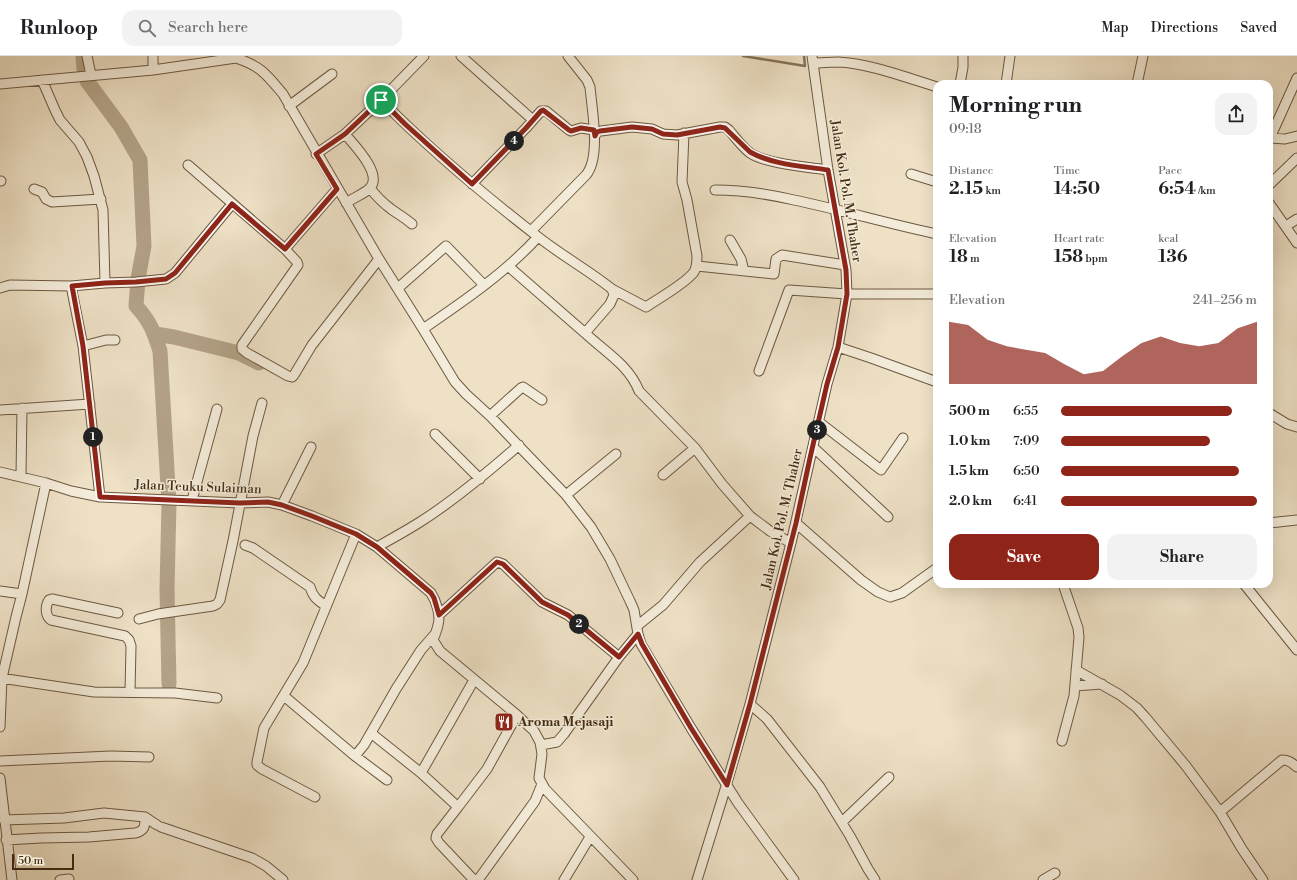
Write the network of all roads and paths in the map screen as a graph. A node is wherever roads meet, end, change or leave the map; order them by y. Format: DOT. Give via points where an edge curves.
graph roads {
  1 [pos="87,56"];
  2 [pos="153,56"];
  3 [pos="424,56"];
  4 [pos="461,56"];
  5 [pos="568,56"];
  6 [pos="963,56"];
  7 [pos="1010,56"];
  8 [pos="1143,56"];
  9 [pos="236,57"];
  10 [pos="813,60"];
  11 [pos="153,70"];
  12 [pos="332,74"];
  13 [pos="91,75"];
  14 [pos="1297,78"];
  15 [pos="42,80"];
  16 [pos="961,80"];
  17 [pos="1007,80"];
  18 [pos="1138,80"];
  19 [pos="0,84"];
  20 [pos="933,86"];
  21 [pos="381,100"];
  22 [pos="289,106"];
  23 [pos="533,120"];
  24 [pos="1273,131"];
  25 [pos="595,133"];
  26 [pos="684,133"];
  27 [pos="345,134"];
  28 [pos="1297,136"];
  29 [pos="1273,138"];
  30 [pos="316,154"];
  31 [pos="1297,158"];
  32 [pos="188,165"];
  33 [pos="828,170"];
  34 [pos="911,174"];
  35 [pos="933,181"];
  36 [pos="1273,181"];
  37 [pos="472,184"];
  38 [pos="370,188"];
  39 [pos="34,189"];
  40 [pos="337,189"];
  41 [pos="715,190"];
  42 [pos="101,199"];
  43 [pos="346,203"];
  44 [pos="232,204"];
  45 [pos="834,208"];
  46 [pos="1273,208"];
  47 [pos="1297,218"];
  48 [pos="412,224"];
  49 [pos="1286,226"];
  50 [pos="933,233"];
  51 [pos="535,234"];
  52 [pos="730,240"];
  53 [pos="1297,243"];
  54 [pos="285,249"];
  55 [pos="379,259"];
  56 [pos="845,265"];
  57 [pos="508,266"];
  58 [pos="697,266"];
  59 [pos="744,271"];
  60 [pos="105,283"];
  61 [pos="484,285"];
  62 [pos="72,286"];
  63 [pos="0,288"];
  64 [pos="398,288"];
  65 [pos="612,289"];
  66 [pos="847,294"];
  67 [pos="933,294"];
  68 [pos="423,329"];
  69 [pos="585,333"];
  70 [pos="114,340"];
  71 [pos="83,346"];
  72 [pos="838,347"];
  73 [pos="759,371"];
  74 [pos="933,381"];
  75 [pos="542,400"];
  76 [pos="262,403"];
  77 [pos="90,404"];
  78 [pos="22,408"];
  79 [pos="217,409"];
  80 [pos="0,410"];
  81 [pos="490,416"];
  82 [pos="1273,416"];
  83 [pos="819,422"];
  84 [pos="1297,427"];
  85 [pos="435,434"];
  86 [pos="903,438"];
  87 [pos="519,446"];
  88 [pos="311,447"];
  89 [pos="813,447"];
  90 [pos="695,448"];
  91 [pos="616,454"];
  92 [pos="0,472"];
  93 [pos="663,475"];
  94 [pos="21,477"];
  95 [pos="480,479"];
  96 [pos="46,484"];
  97 [pos="566,495"];
  98 [pos="100,497"];
  99 [pos="192,500"];
  100 [pos="240,503"];
  101 [pos="282,505"];
  102 [pos="750,516"];
  103 [pos="888,517"];
  104 [pos="1297,520"];
  105 [pos="796,523"];
  106 [pos="1273,523"];
  107 [pos="356,534"];
  108 [pos="791,543"];
  109 [pos="246,544"];
  110 [pos="377,547"];
  111 [pos="933,571"];
  112 [pos="1064,588"];
  113 [pos="1247,588"];
  114 [pos="0,591"];
  115 [pos="22,594"];
  116 [pos="326,606"];
  117 [pos="118,613"];
  118 [pos="439,615"];
  119 [pos="139,619"];
  120 [pos="637,630"];
  121 [pos="435,634"];
  122 [pos="1297,649"];
  123 [pos="619,657"];
  124 [pos="1076,670"];
  125 [pos="1,678"];
  126 [pos="474,680"];
  127 [pos="1102,684"];
  128 [pos="1074,686"];
  129 [pos="130,692"];
  130 [pos="284,696"];
  131 [pos="217,698"];
  132 [pos="750,704"];
  133 [pos="517,715"];
  134 [pos="0,727"];
  135 [pos="371,733"];
  136 [pos="1062,740"];
  137 [pos="541,745"];
  138 [pos="355,756"];
  139 [pos="149,757"];
  140 [pos="0,761"];
  141 [pos="1297,767"];
  142 [pos="421,773"];
  143 [pos="889,777"];
  144 [pos="0,778"];
  145 [pos="387,780"];
  146 [pos="542,784"];
  147 [pos="727,785"];
  148 [pos="314,797"];
  149 [pos="458,807"];
  150 [pos="1220,812"];
  151 [pos="145,817"];
  152 [pos="4,820"];
  153 [pos="842,822"];
  154 [pos="590,837"];
  155 [pos="6,840"];
  156 [pos="1055,873"];
  157 [pos="12,880"];
  158 [pos="282,880"];
  159 [pos="474,880"];
  160 [pos="478,880"];
  161 [pos="564,880"];
  162 [pos="632,880"];
  163 [pos="697,880"];
  164 [pos="794,880"];
  165 [pos="875,880"];
  166 [pos="1042,880"];
  167 [pos="1263,880"];
  1 -- 13 [label="street"];
  2 -- 11 [label="street"];
  3 -- 21 [label="street"];
  4 -- 23 [label="street"];
  5 -- 25 [label="street" via="590,87"];
  6 -- 16 [label="street"];
  7 -- 17 [label="street"];
  8 -- 18 [label="street"];
  9 -- 11 [label="street"];
  9 -- 22 [label="street" via="267,75 283,94"];
  10 -- 20 [label="street" via="862,66"];
  10 -- 33 [label="street, Jalan Kol. Pol. M. Thaher"];
  11 -- 13 [label="street"];
  12 -- 22 [label="street"];
  13 -- 15 [label="street"];
  14 -- 24 [label="street"];
  15 -- 19 [label="street"];
  15 -- 42 [label="street" via="60,120 87,157"];
  21 -- 27 [label="street"];
  21 -- 37 [label="street"];
  22 -- 30 [label="street"];
  23 -- 25 [label="street" via="543,110 571,131 581,128"];
  23 -- 37 [label="street"];
  25 -- 26 [label="street" via="632,127 656,129 663,134"];
  25 -- 51 [label="street" via="590,170"];
  26 -- 33 [label="street" via="725,128 754,155 772,161"];
  26 -- 58 [label="street" via="682,182"];
  27 -- 30 [label="street"];
  27 -- 38 [label="street" via="374,174"];
  28 -- 29 [label="street"];
  30 -- 40 [label="street"];
  31 -- 36 [label="street"];
  32 -- 44 [label="street"];
  33 -- 45 [label="street, Jalan Kol. Pol. M. Thaher"];
  34 -- 35 [label="street"];
  37 -- 51 [label="street"];
  38 -- 43 [label="street"];
  38 -- 48 [label="street" via="393,211"];
  39 -- 42 [label="street" via="42,192 49,202"];
  40 -- 43 [label="street"];
  40 -- 54 [label="street"];
  41 -- 45 [label="street" via="755,192"];
  42 -- 60 [label="street"];
  43 -- 55 [label="street"];
  44 -- 54 [label="street"];
  44 -- 60 [label="street" via="172,276 166,279"];
  45 -- 50 [label="street"];
  45 -- 56 [label="street, Jalan Kol. Pol. M. Thaher"];
  46 -- 49 [label="street"];
  47 -- 49 [label="street"];
  49 -- 53 [label="street"];
  51 -- 57 [label="street" via="524,252"];
  51 -- 65 [label="street"];
  52 -- 59 [label="street" via="741,259"];
  54 -- 55 [label="street" via="298,265 241,347 290,377"];
  55 -- 64 [label="street"];
  56 -- 59 [label="street" via="782,255 776,259 774,274"];
  56 -- 66 [label="street, Jalan Kol. Pol. M. Thaher"];
  57 -- 61 [label="street"];
  57 -- 69 [label="street"];
  58 -- 59 [label="street"];
  58 -- 65 [label="street" via="683,282 646,307"];
  60 -- 62 [label="street"];
  61 -- 64 [label="street" via="446,246"];
  61 -- 68 [label="street"];
  62 -- 63 [label="street" via="10,285"];
  62 -- 71 [label="street"];
  64 -- 68 [label="street"];
  65 -- 69 [label="street" via="614,295 610,304"];
  66 -- 67 [label="street"];
  66 -- 72 [label="street, Jalan Kol. Pol. M. Thaher"];
  66 -- 73 [label="street" via="790,290"];
  68 -- 81 [label="street" via="455,382"];
  69 -- 90 [label="street" via="623,365 639,391"];
  70 -- 71 [label="street"];
  71 -- 77 [label="street"];
  72 -- 74 [label="street"];
  72 -- 83 [label="street, Jalan Kol. Pol. M. Thaher"];
  75 -- 81 [label="street" via="523,387"];
  76 -- 100 [label="street"];
  77 -- 78 [label="street"];
  77 -- 98 [label="street"];
  78 -- 80 [label="street"];
  78 -- 94 [label="street"];
  79 -- 99 [label="street"];
  81 -- 87 [label="street"];
  82 -- 84 [label="street"];
  83 -- 86 [label="street" via="881,470"];
  83 -- 89 [label="street, Jalan Kol. Pol. M. Thaher"];
  85 -- 95 [label="street"];
  87 -- 95 [label="street"];
  87 -- 97 [label="street"];
  88 -- 101 [label="street"];
  89 -- 103 [label="street"];
  89 -- 105 [label="street, Jalan Kol. Pol. M. Thaher"];
  90 -- 93 [label="street"];
  90 -- 102 [label="street"];
  91 -- 97 [label="street"];
  92 -- 94 [label="street, Jalan Teuku Sulaiman"];
  94 -- 96 [label="street, Jalan Teuku Sulaiman"];
  95 -- 110 [label="street" via="419,523"];
  96 -- 98 [label="street, Jalan Teuku Sulaiman"];
  96 -- 115 [label="street"];
  97 -- 120 [label="street" via="591,527 604,549 634,610"];
  98 -- 99 [label="street, Jalan Teuku Sulaiman"];
  99 -- 100 [label="street, Jalan Teuku Sulaiman"];
  100 -- 101 [label="street, Jalan Teuku Sulaiman" via="268,502"];
  100 -- 119 [label="street" via="220,600 217,604"];
  101 -- 107 [label="street, Jalan Teuku Sulaiman"];
  102 -- 108 [label="street"];
  102 -- 120 [label="street" via="700,562 663,605"];
  104 -- 106 [label="street"];
  105 -- 108 [label="street, Jalan Kol. Pol. M. Thaher"];
  105 -- 111 [label="street" via="861,580 885,596 902,593"];
  107 -- 110 [label="street, Jalan Teuku Sulaiman"];
  107 -- 116 [label="street"];
  108 -- 132 [label="street, Jalan Kol. Pol. M. Thaher"];
  109 -- 116 [label="street" via="310,587 316,600"];
  110 -- 118 [label="street, Jalan Teuku Sulaiman" via="431,593"];
  112 -- 124 [label="street" via="1078,628"];
  113 -- 122 [label="street"];
  114 -- 115 [label="street"];
  115 -- 125 [label="street"];
  116 -- 130 [label="street" via="303,663"];
  117 -- 129 [label="street" via="52,599 48,602 46,613 51,620 128,638 131,646"];
  118 -- 121 [label="street, Jalan Teuku Sulaiman"];
  118 -- 123 [label="street" via="497,562 503,564 542,602 568,615"];
  120 -- 123 [label="street"];
  120 -- 147 [label="street" via="642,644"];
  121 -- 126 [label="street" via="434,640 440,650"];
  121 -- 135 [label="street" via="421,650"];
  123 -- 137 [label="street" via="557,742"];
  124 -- 127 [label="street"];
  124 -- 128 [label="street"];
  125 -- 129 [label="street" via="94,692"];
  125 -- 134 [label="street"];
  126 -- 133 [label="street"];
  126 -- 142 [label="street"];
  127 -- 128 [label="street"];
  127 -- 150 [label="street" via="1137,708 1186,766"];
  128 -- 136 [label="street" via="1074,696"];
  129 -- 131 [label="street"];
  130 -- 138 [label="street"];
  130 -- 148 [label="street" via="264,728 256,764"];
  132 -- 147 [label="street, Jalan Kol. Pol. M. Thaher"];
  132 -- 153 [label="street" via="767,719 811,774"];
  133 -- 137 [label="street" via="538,736"];
  133 -- 149 [label="street" via="486,769"];
  135 -- 138 [label="street"];
  135 -- 142 [label="street"];
  137 -- 146 [label="street" via="539,778"];
  138 -- 145 [label="street"];
  139 -- 140 [label="street" via="111,756"];
  141 -- 150 [label="street" via="1290,761 1282,760"];
  142 -- 149 [label="street"];
  143 -- 153 [label="street"];
  144 -- 152 [label="street"];
  146 -- 154 [label="street"];
  146 -- 160 [label="street" via="535,801"];
  147 -- 163 [label="street, Jalan Kol. Pol. M. Thaher"];
  147 -- 164 [label="street"];
  149 -- 159 [label="street" via="436,838"];
  150 -- 167 [label="street"];
  151 -- 152 [label="street" via="104,814"];
  151 -- 155 [label="street" via="144,828 140,832"];
  151 -- 158 [label="street" via="159,826 252,858"];
  152 -- 155 [label="street"];
  153 -- 165 [label="street"];
  154 -- 161 [label="street"];
  154 -- 162 [label="street"];
  155 -- 157 [label="street"];
  156 -- 166 [label="street"];
}
